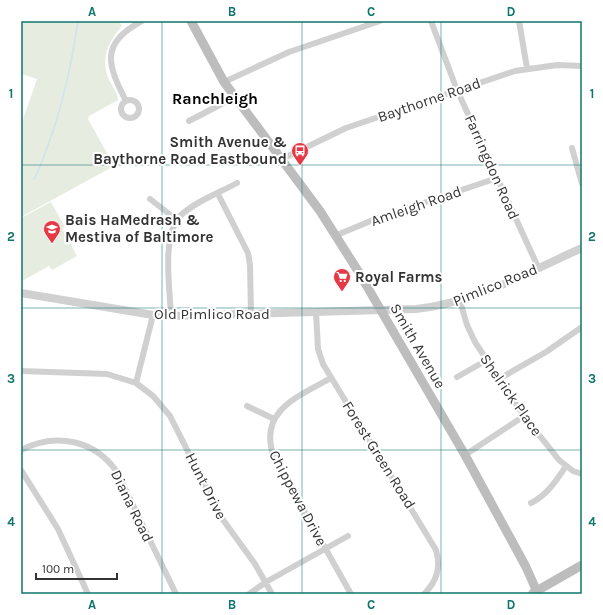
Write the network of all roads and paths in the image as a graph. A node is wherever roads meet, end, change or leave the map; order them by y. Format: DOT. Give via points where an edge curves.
graph roads {
  1 [pos="142,21"];
  2 [pos="191,21"];
  3 [pos="380,21"];
  4 [pos="431,21"];
  5 [pos="519,21"];
  6 [pos="582,66"];
  7 [pos="527,68"];
  8 [pos="224,82"];
  9 [pos="457,90"];
  10 [pos="235,97"];
  11 [pos="126,101"];
  12 [pos="189,121"];
  13 [pos="572,148"];
  14 [pos="282,159"];
  15 [pos="497,178"];
  16 [pos="237,183"];
  17 [pos="582,184"];
  18 [pos="218,194"];
  19 [pos="150,199"];
  20 [pos="177,220"];
  21 [pos="337,235"];
  22 [pos="582,248"];
  23 [pos="538,268"];
  24 [pos="21,293"];
  25 [pos="460,301"];
  26 [pos="380,309"];
  27 [pos="316,312"];
  28 [pos="251,314"];
  29 [pos="153,315"];
  30 [pos="171,316"];
  31 [pos="582,327"];
  32 [pos="486,360"];
  33 [pos="21,371"];
  34 [pos="457,377"];
  35 [pos="331,378"];
  36 [pos="499,379"];
  37 [pos="136,383"];
  38 [pos="248,406"];
  39 [pos="524,416"];
  40 [pos="274,419"];
  41 [pos="21,450"];
  42 [pos="465,455"];
  43 [pos="566,466"];
  44 [pos="21,470"];
  45 [pos="582,474"];
  46 [pos="531,503"];
  47 [pos="348,536"];
  48 [pos="325,549"];
  49 [pos="582,565"];
  50 [pos="266,582"];
  51 [pos="535,593"];
  52 [pos="88,594"];
  53 [pos="176,594"];
  54 [pos="249,594"];
  55 [pos="272,594"];
  56 [pos="351,594"];
  57 [pos="424,594"];
  1 -- 11 [label="street" via="124,31 111,54 113,76"];
  2 -- 8 [label="main road, Smith Avenue"];
  3 -- 8 [label="street" via="289,52"];
  4 -- 9 [label="street, Farringdon Road"];
  5 -- 7 [label="street"];
  6 -- 7 [label="street, Baythorne Road"];
  7 -- 9 [label="street, Baythorne Road"];
  8 -- 10 [label="main road, Smith Avenue"];
  9 -- 14 [label="street, Baythorne Road" via="346,128"];
  9 -- 15 [label="street, Farringdon Road"];
  10 -- 12 [label="street"];
  10 -- 14 [label="main road, Smith Avenue"];
  13 -- 17 [label="street"];
  14 -- 21 [label="main road, Smith Avenue"];
  15 -- 21 [label="street, Amleigh Road" via="373,220"];
  15 -- 23 [label="street, Farringdon Road"];
  16 -- 18 [label="street"];
  18 -- 20 [label="street" via="189,210"];
  18 -- 28 [label="street" via="248,253"];
  19 -- 20 [label="street"];
  20 -- 30 [label="street" via="169,240"];
  21 -- 26 [label="main road, Smith Avenue"];
  22 -- 23 [label="street, Pimlico Road"];
  23 -- 25 [label="street, Pimlico Road"];
  24 -- 29 [label="street, Old Pimlico Road"];
  25 -- 26 [label="street, Pimlico Road" via="416,309"];
  25 -- 32 [label="street, Shelrick Place" via="470,333"];
  26 -- 27 [label="street, Old Pimlico Road"];
  26 -- 42 [label="main road, Smith Avenue"];
  27 -- 28 [label="street, Old Pimlico Road"];
  27 -- 35 [label="street, Forest Green Road" via="318,349"];
  28 -- 30 [label="street, Old Pimlico Road"];
  29 -- 30 [label="street, Old Pimlico Road"];
  29 -- 37 [label="street"];
  31 -- 36 [label="street" via="546,352"];
  32 -- 34 [label="street"];
  32 -- 36 [label="street, Shelrick Place"];
  33 -- 37 [label="street" via="107,374"];
  35 -- 40 [label="street" via="288,403"];
  35 -- 57 [label="street, Forest Green Road" via="434,546 439,567 434,582"];
  36 -- 39 [label="street, Shelrick Place"];
  37 -- 50 [label="street, Hunt Drive" via="160,402 170,416 221,517"];
  38 -- 40 [label="street"];
  39 -- 42 [label="street"];
  39 -- 43 [label="street, Shelrick Place"];
  40 -- 48 [label="street, Chippewa Drive" via="270,434 274,457"];
  41 -- 53 [label="street, Diana Road" via="38,442 70,441 90,447 105,458 117,472"];
  42 -- 51 [label="main road, Smith Avenue" via="526,567"];
  43 -- 45 [label="street, Shelrick Place"];
  43 -- 46 [label="street" via="544,495"];
  44 -- 52 [label="street" via="58,529"];
  47 -- 48 [label="street"];
  48 -- 50 [label="street"];
  48 -- 56 [label="street, Chippewa Drive"];
  49 -- 51 [label="main road"];
  50 -- 54 [label="street"];
  50 -- 55 [label="street, Hunt Drive"];
}
